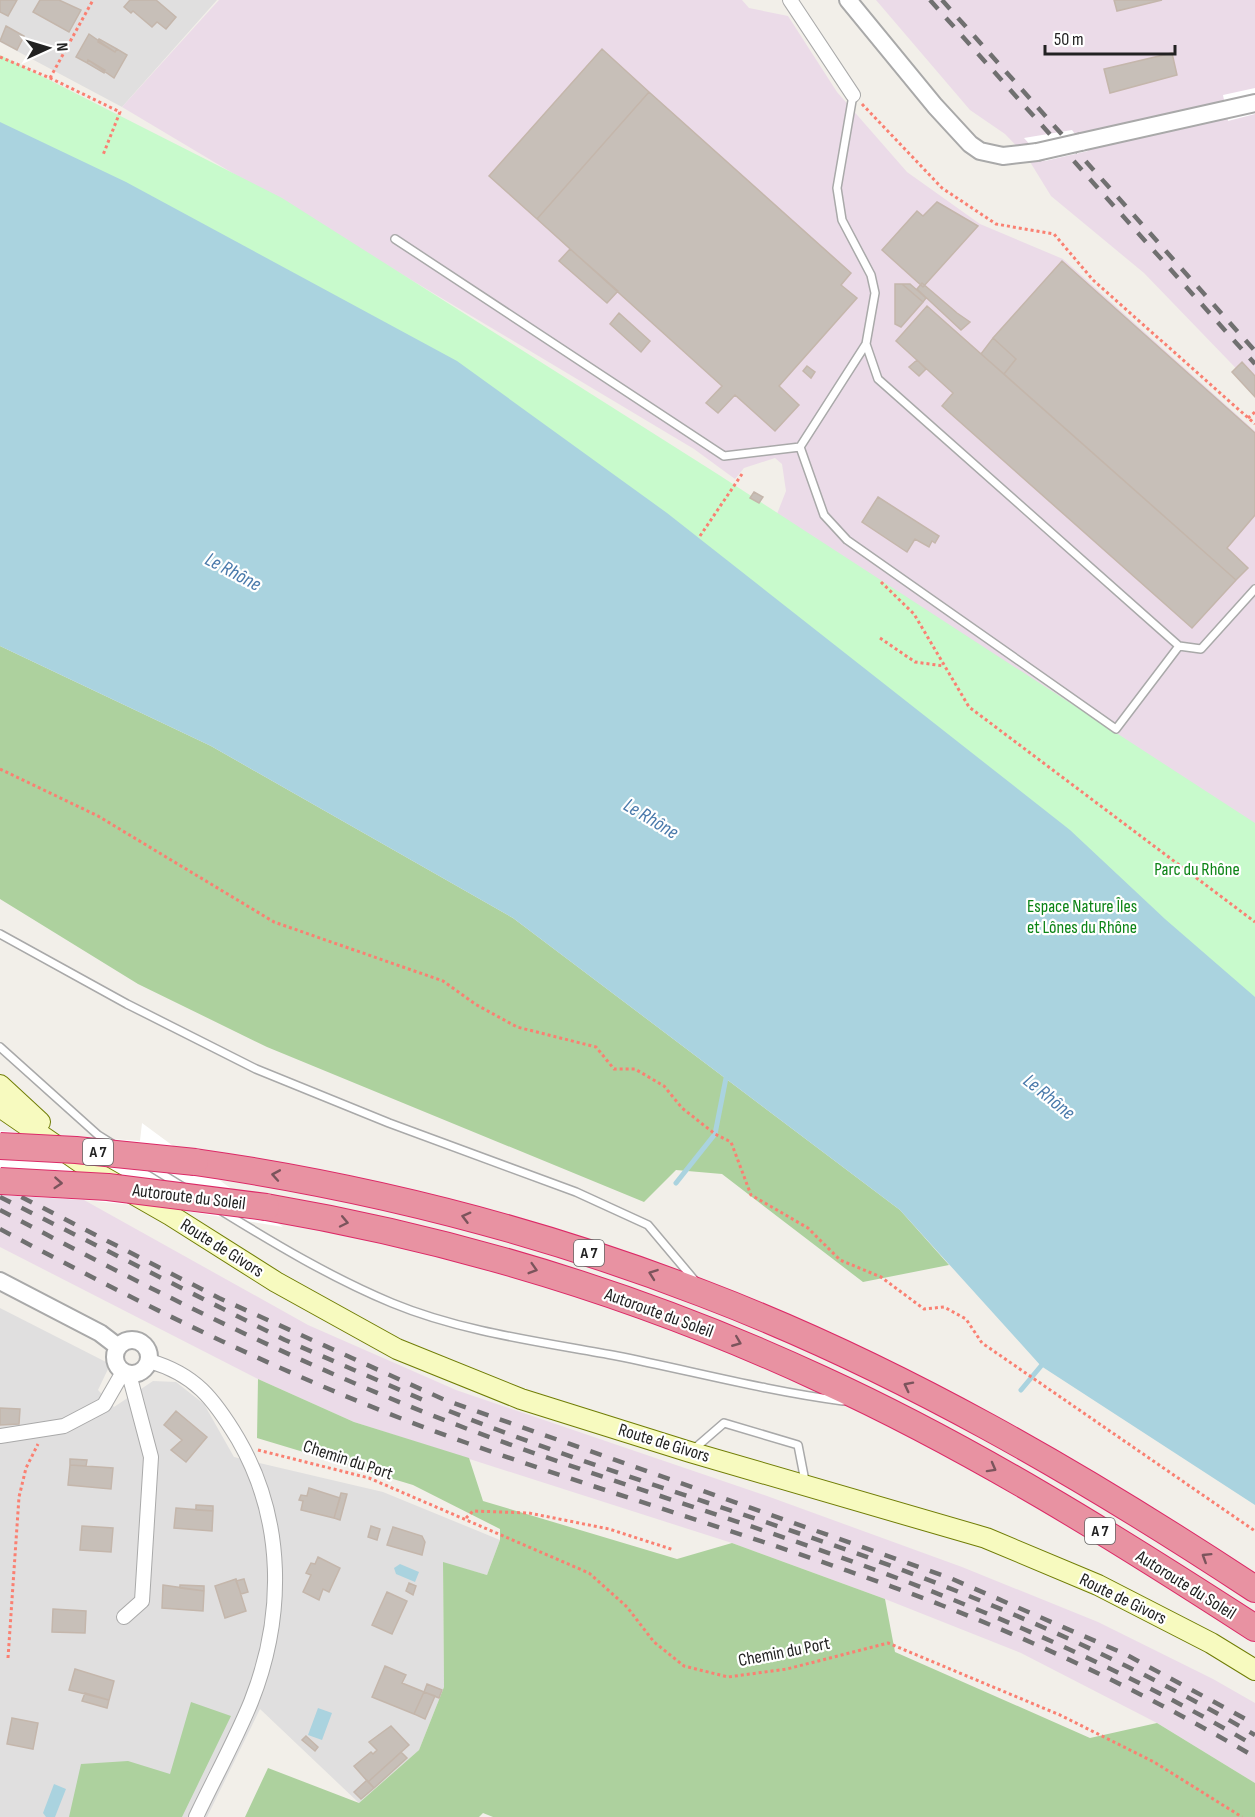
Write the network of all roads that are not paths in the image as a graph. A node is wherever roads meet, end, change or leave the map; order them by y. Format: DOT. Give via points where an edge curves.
graph roads {
  1 [pos="790,0"];
  2 [pos="848,0"];
  3 [pos="853,95"];
  4 [pos="1255,102"];
  5 [pos="395,239"];
  6 [pos="866,344"];
  7 [pos="800,447"];
  8 [pos="1255,589"];
  9 [pos="1179,646"];
  10 [pos="0,934"];
  11 [pos="0,1047"];
  12 [pos="0,1085"];
  13 [pos="0,1107"];
  14 [pos="0,1146"];
  15 [pos="93,1171"];
  16 [pos="0,1180"];
  17 [pos="0,1281"];
  18 [pos="706,1294"];
  19 [pos="117,1346"];
  20 [pos="149,1361"];
  21 [pos="126,1373"];
  22 [pos="878,1406"];
  23 [pos="0,1436"];
  24 [pos="690,1452"];
  25 [pos="806,1484"];
  26 [pos="1255,1589"];
  27 [pos="124,1617"];
  28 [pos="1255,1628"];
  29 [pos="1255,1670"];
  30 [pos="196,1817"];
  1 -- 3 [label="street"];
  2 -- 4 [label="street, bridge" via="934,106 980,151 1003,156 1037,152"];
  3 -- 6 [label="lane" via="837,188 842,220 871,275 875,293"];
  5 -- 7 [label="lane" via="724,456"];
  6 -- 7 [label="lane"];
  6 -- 9 [label="lane" via="878,379"];
  7 -- 9 [label="lane" via="824,515 847,540 1116,729"];
  8 -- 9 [label="lane" via="1201,649"];
  10 -- 18 [label="lane" via="256,1070 576,1192 648,1225"];
  11 -- 22 [label="lane" via="98,1135 282,1248 390,1302 496,1332 778,1392"];
  12 -- 15 [label="main road, Route de Givors"];
  13 -- 15 [label="main road, Route de Givors"];
  18 -- 14 [label="highway, Autoroute du Soleil / A 7, one-way, bridge" via="579,1249 453,1214 289,1177 195,1162"];
  15 -- 24 [label="main road, Route de Givors" via="276,1282 397,1349 520,1399"];
  16 -- 22 [label="highway, Autoroute du Soleil / A 7, one-way, bridge" via="119,1188 266,1207 439,1243 569,1280 728,1339"];
  17 -- 19 [label="street" via="100,1333"];
  26 -- 18 [label="highway, Autoroute du Soleil / A 7, one-way" via="1109,1498 916,1390"];
  19 -- 20 [label="street" via="132,1339 141,1342"];
  19 -- 21 [label="street" via="116,1365"];
  20 -- 21 [label="street" via="141,1371"];
  20 -- 30 [label="street" via="171,1367 195,1382 218,1405 246,1453 270,1524 277,1573 273,1631 251,1702"];
  21 -- 23 [label="street" via="104,1405 64,1426"];
  21 -- 27 [label="street" via="151,1457 142,1601"];
  22 -- 28 [label="highway, Autoroute du Soleil / A 7, one-way" via="1091,1525"];
  24 -- 25 [label="main road, Route de Givors"];
  24 -- 25 [label="lane" via="724,1423 798,1445"];
  25 -- 29 [label="main road, Route de Givors" via="996,1542 1098,1585"];
}
